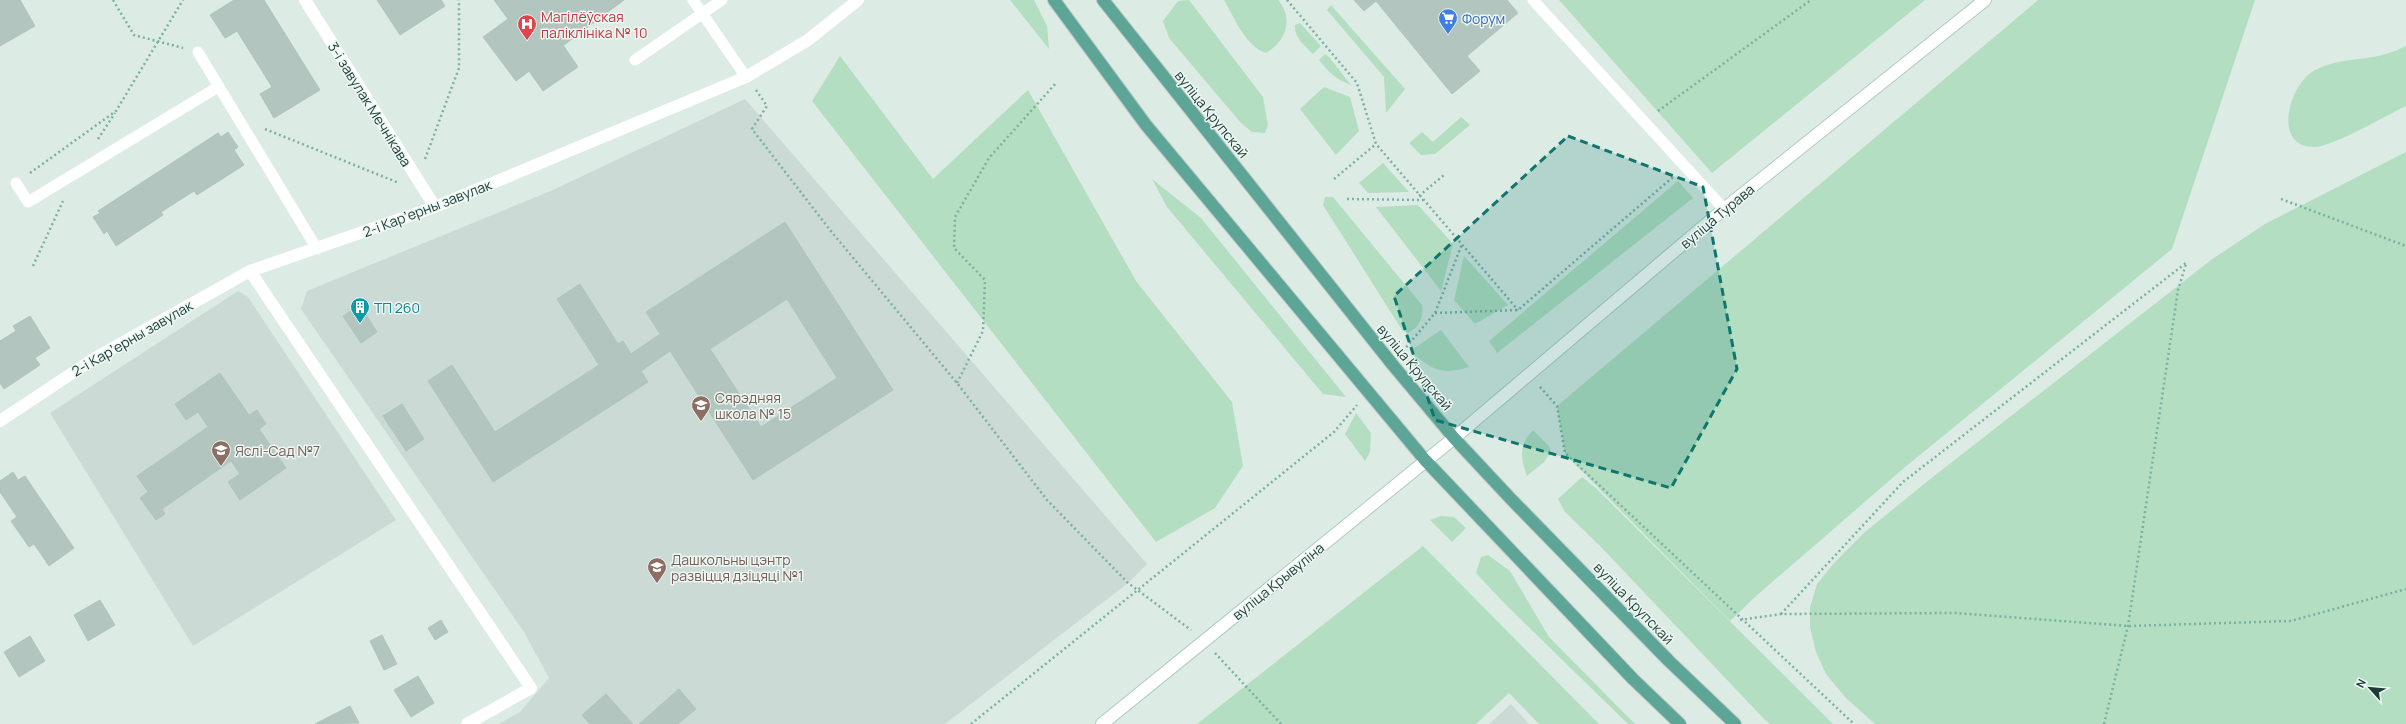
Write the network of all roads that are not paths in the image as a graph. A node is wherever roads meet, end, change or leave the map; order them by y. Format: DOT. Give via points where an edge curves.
graph roads {
  1 [pos="305,0"];
  2 [pos="693,0"];
  3 [pos="722,0"];
  4 [pos="858,0"];
  5 [pos="1054,0"];
  6 [pos="1103,0"];
  7 [pos="1533,0"];
  8 [pos="1985,0"];
  9 [pos="703,14"];
  10 [pos="198,52"];
  11 [pos="635,60"];
  12 [pos="746,76"];
  13 [pos="218,87"];
  14 [pos="16,183"];
  15 [pos="435,207"];
  16 [pos="1724,209"];
  17 [pos="317,249"];
  18 [pos="250,271"];
  19 [pos="0,422"];
  20 [pos="1454,438"];
  21 [pos="1425,460"];
  22 [pos="1104,723"];
  23 [pos="467,724"];
  24 [pos="1680,724"];
  25 [pos="1735,724"];
  1 -- 15 [label="street, 3-і завулак Мечнікава"];
  2 -- 9 [label="lane"];
  3 -- 9 [label="lane"];
  4 -- 12 [label="street, 2-і Карʼерны завулак" via="808,40"];
  5 -- 21 [label="main road" via="1146,125"];
  6 -- 20 [label="main road, вуліца Крупскай" via="1392,364"];
  7 -- 16 [label="lane"];
  8 -- 16 [label="street, вуліца Турава"];
  9 -- 11 [label="lane"];
  9 -- 12 [label="lane"];
  10 -- 13 [label="lane"];
  12 -- 15 [label="street, 2-і Карʼерны завулак"];
  13 -- 14 [label="lane" via="28,202"];
  13 -- 17 [label="lane"];
  15 -- 17 [label="street, 2-і Карʼерны завулак"];
  16 -- 20 [label="street, вуліца Турава"];
  17 -- 18 [label="street, 2-і Карʼерны завулак"];
  18 -- 19 [label="street, 2-і Карʼерны завулак" via="95,358"];
  18 -- 23 [label="street" via="531,688"];
  20 -- 21 [label="street, вуліца Крывуліна"];
  20 -- 25 [label="main road, вуліца Крупскай" via="1669,661"];
  21 -- 22 [label="street, вуліца Крывуліна"];
  21 -- 24 [label="main road" via="1633,679"];
}
